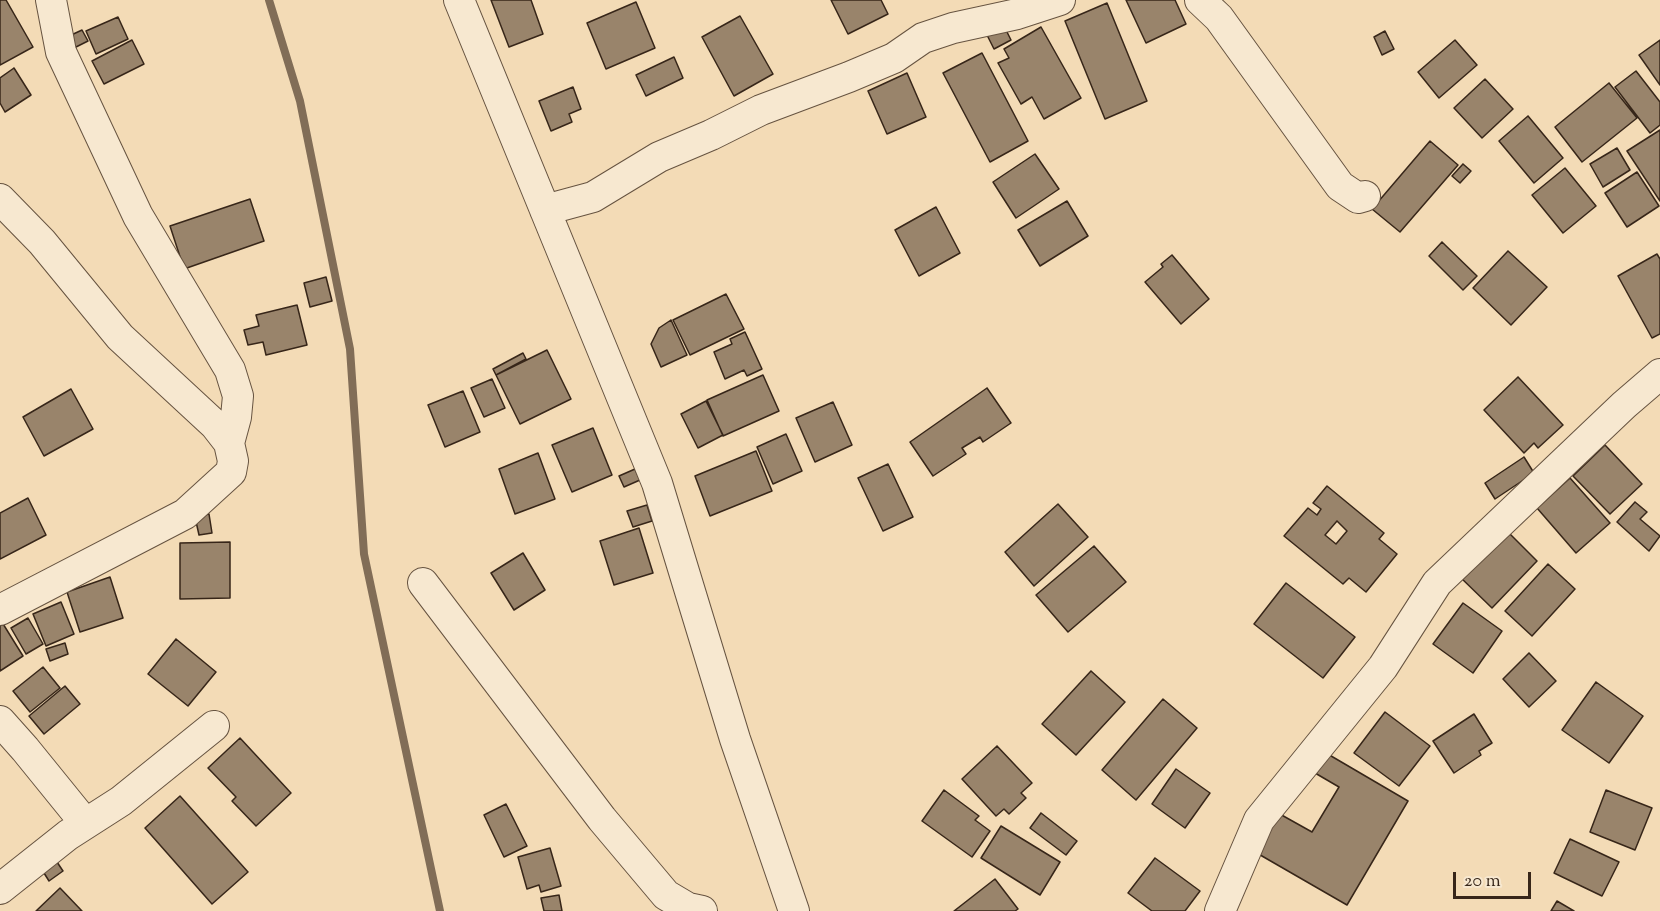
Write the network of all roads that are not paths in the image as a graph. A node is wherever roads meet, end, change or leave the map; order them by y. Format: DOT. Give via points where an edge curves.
graph roads {
  1 [pos="51,0"];
  2 [pos="459,0"];
  3 [pos="1060,0"];
  4 [pos="1200,0"];
  5 [pos="1365,196"];
  6 [pos="0,199"];
  7 [pos="545,210"];
  8 [pos="1660,374"];
  9 [pos="229,443"];
  10 [pos="423,583"];
  11 [pos="0,610"];
  12 [pos="0,721"];
  13 [pos="214,726"];
  14 [pos="85,823"];
  15 [pos="0,889"];
  16 [pos="702,911"];
  17 [pos="794,911"];
  18 [pos="1220,911"];
  1 -- 9 [label="street" via="61,52 138,216 230,370 238,396"];
  2 -- 7 [label="street"];
  3 -- 7 [label="street" via="923,38 894,58 761,110 659,157 593,196"];
  4 -- 5 [label="street" via="1219,18 1340,186 1358,198"];
  6 -- 9 [label="street" via="42,242 120,337 215,425"];
  7 -- 17 [label="street" via="657,483 735,739"];
  8 -- 18 [label="street" via="1437,583 1383,667 1258,820"];
  9 -- 11 [label="street" via="231,472 184,514"];
  10 -- 16 [label="street" via="609,828 666,895"];
  12 -- 14 [label="street"];
  13 -- 14 [label="street" via="121,801"];
  14 -- 15 [label="street"];
}
